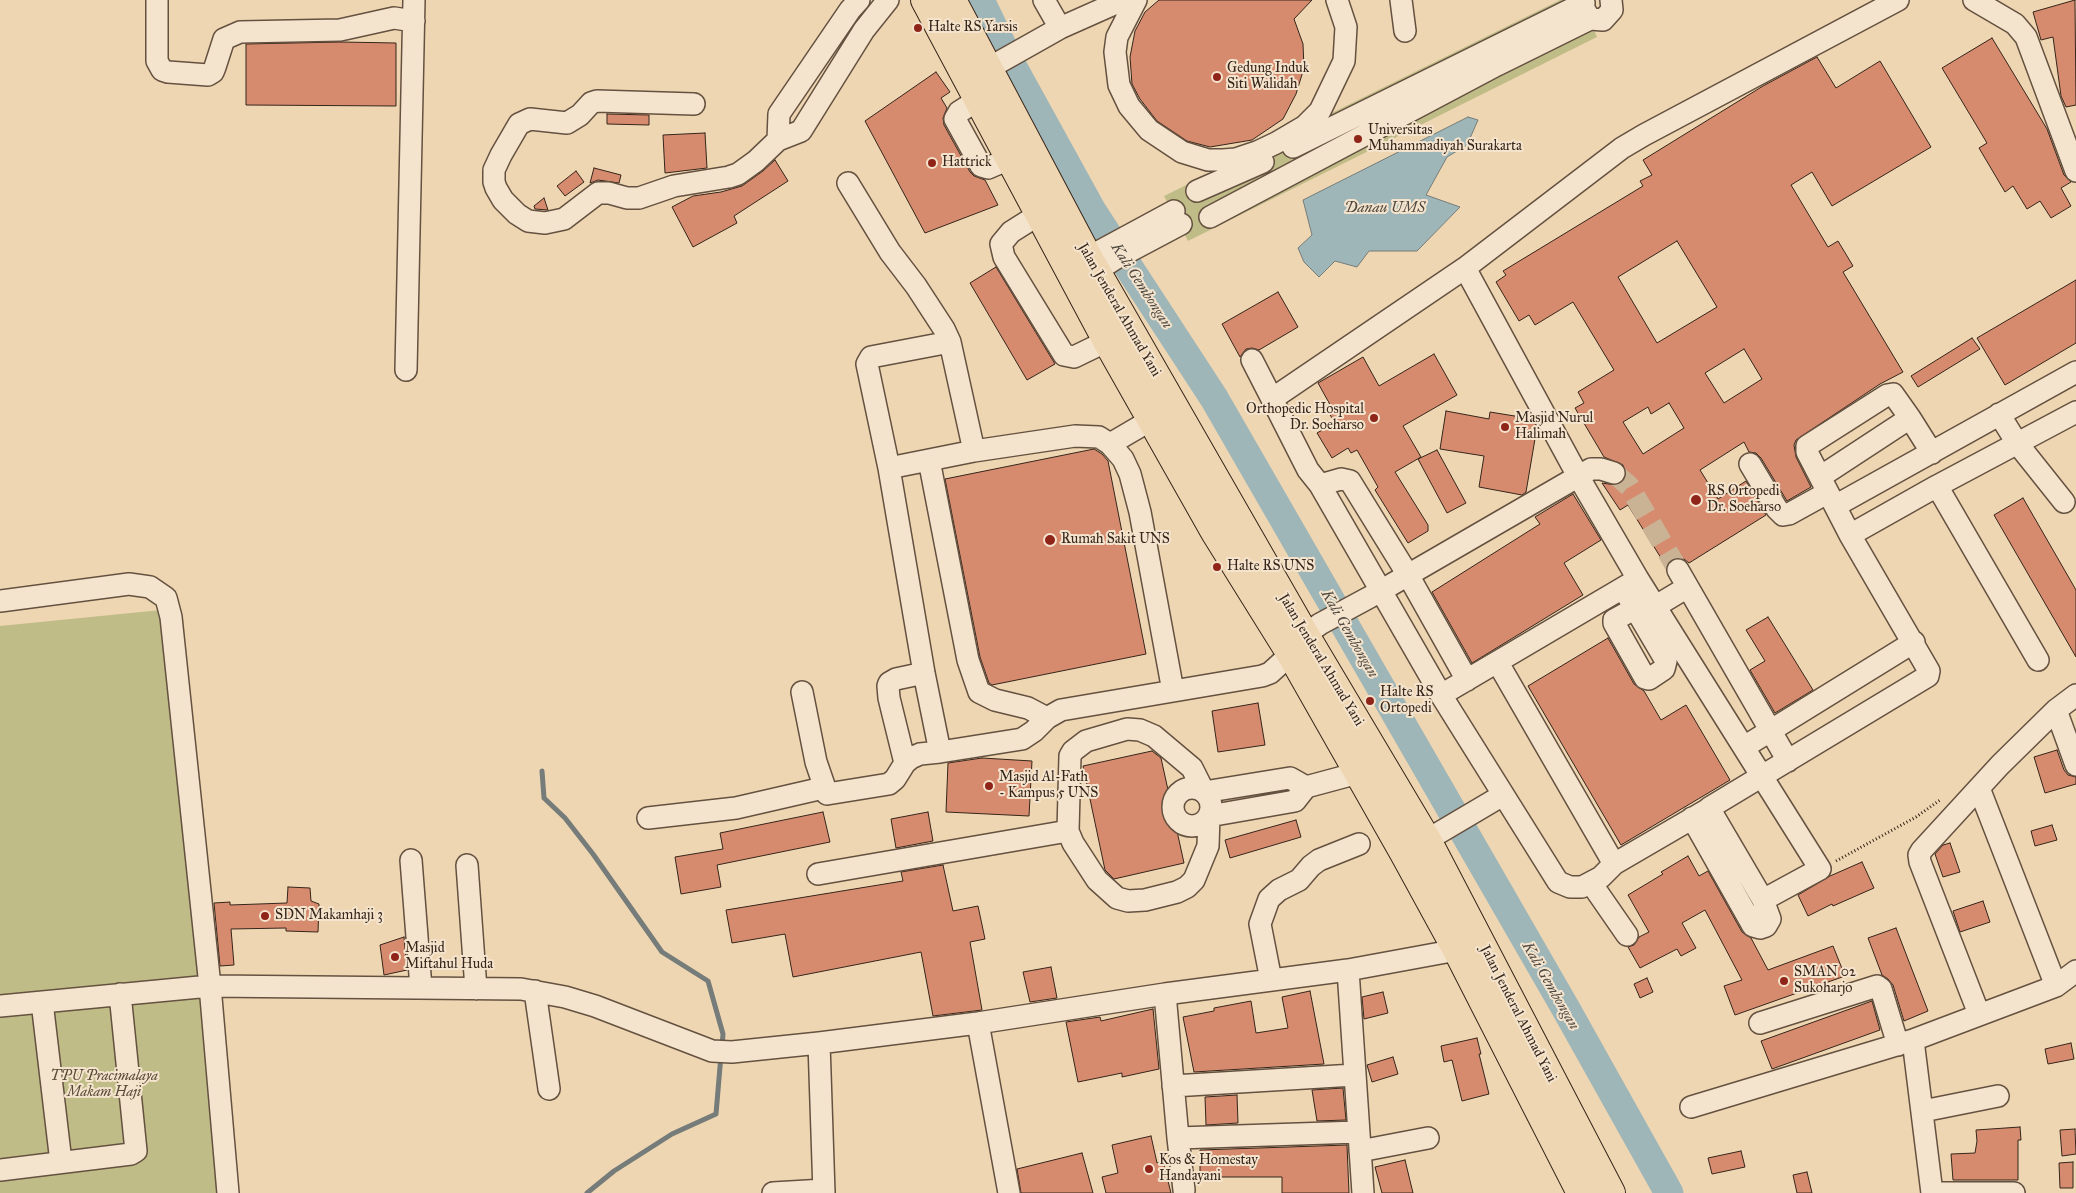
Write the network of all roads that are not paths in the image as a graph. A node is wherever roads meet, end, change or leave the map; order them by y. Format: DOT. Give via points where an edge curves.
graph roads {
  1 [pos="157,0"];
  2 [pos="859,0"];
  3 [pos="888,0"];
  4 [pos="925,0"];
  5 [pos="952,0"];
  6 [pos="1044,0"];
  7 [pos="1123,0"];
  8 [pos="1136,0"];
  9 [pos="1337,0"];
  10 [pos="1401,0"];
  11 [pos="1611,0"];
  12 [pos="1898,0"];
  13 [pos="1974,0"];
  14 [pos="1092,6"];
  15 [pos="1586,7"];
  16 [pos="414,10"];
  17 [pos="1060,28"];
  18 [pos="1405,31"];
  19 [pos="995,65"];
  20 [pos="694,104"];
  21 [pos="778,140"];
  22 [pos="1259,157"];
  23 [pos="2076,172"];
  24 [pos="848,183"];
  25 [pos="1197,191"];
  26 [pos="1038,215"];
  27 [pos="1210,217"];
  28 [pos="1178,218"];
  29 [pos="1092,264"];
  30 [pos="1465,268"];
  31 [pos="1107,341"];
  32 [pos="950,342"];
  33 [pos="1252,360"];
  34 [pos="406,370"];
  35 [pos="2076,372"];
  36 [pos="1272,399"];
  37 [pos="2076,412"];
  38 [pos="1999,414"];
  39 [pos="1910,418"];
  40 [pos="1151,420"];
  41 [pos="2017,443"];
  42 [pos="1110,444"];
  43 [pos="974,452"];
  44 [pos="1932,453"];
  45 [pos="928,460"];
  46 [pos="1750,464"];
  47 [pos="889,468"];
  48 [pos="1614,473"];
  49 [pos="1578,476"];
  50 [pos="1320,485"];
  51 [pos="1937,486"];
  52 [pos="1827,492"];
  53 [pos="2064,502"];
  54 [pos="1226,525"];
  55 [pos="1850,535"];
  56 [pos="1408,575"];
  57 [pos="1631,584"];
  58 [pos="1376,594"];
  59 [pos="0,601"];
  60 [pos="1656,606"];
  61 [pos="1634,609"];
  62 [pos="1305,638"];
  63 [pos="1914,642"];
  64 [pos="2038,660"];
  65 [pos="1498,663"];
  66 [pos="924,673"];
  67 [pos="1467,680"];
  68 [pos="1173,691"];
  69 [pos="802,692"];
  70 [pos="1441,695"];
  71 [pos="2076,695"];
  72 [pos="2056,710"];
  73 [pos="1047,718"];
  74 [pos="1770,731"];
  75 [pos="1744,747"];
  76 [pos="940,752"];
  77 [pos="1788,761"];
  78 [pos="905,763"];
  79 [pos="2076,765"];
  80 [pos="1358,773"];
  81 [pos="1762,776"];
  82 [pos="1306,787"];
  83 [pos="823,788"];
  84 [pos="1979,788"];
  85 [pos="1204,792"];
  86 [pos="1499,798"];
  87 [pos="1700,813"];
  88 [pos="1209,816"];
  89 [pos="648,818"];
  90 [pos="1068,831"];
  91 [pos="1359,844"];
  92 [pos="1416,847"];
  93 [pos="411,860"];
  94 [pos="1614,864"];
  95 [pos="467,865"];
  96 [pos="818,874"];
  97 [pos="1591,883"];
  98 [pos="1763,900"];
  99 [pos="1627,935"];
  100 [pos="1469,945"];
  101 [pos="1348,970"];
  102 [pos="2076,971"];
  103 [pos="1271,980"];
  104 [pos="210,986"];
  105 [pos="2056,986"];
  106 [pos="421,988"];
  107 [pos="476,989"];
  108 [pos="535,991"];
  109 [pos="120,994"];
  110 [pos="1165,994"];
  111 [pos="42,1002"];
  112 [pos="0,1006"];
  113 [pos="1979,1014"];
  114 [pos="978,1023"];
  115 [pos="1760,1024"];
  116 [pos="1906,1042"];
  117 [pos="819,1043"];
  118 [pos="1354,1075"];
  119 [pos="1174,1086"];
  120 [pos="549,1089"];
  121 [pos="1998,1096"];
  122 [pos="1691,1107"];
  123 [pos="1923,1111"];
  124 [pos="1178,1138"];
  125 [pos="1428,1138"];
  126 [pos="1359,1142"];
  127 [pos="61,1162"];
  128 [pos="0,1170"];
  129 [pos="1184,1190"];
  130 [pos="824,1192"];
  131 [pos="228,1193"];
  132 [pos="773,1193"];
  133 [pos="1009,1193"];
  134 [pos="1363,1193"];
  135 [pos="1581,1193"];
  136 [pos="1611,1193"];
  137 [pos="1932,1193"];
  138 [pos="2001,1193"];
  139 [pos="2014,1193"];
  1 -- 16 [label="street" via="157,61 162,70 208,75 213,72 224,39 240,32 340,30 394,18"];
  2 -- 21 [label="street" via="779,114"];
  3 -- 21 [label="street" via="864,30 801,131"];
  4 -- 26 [label="highway, Jalan Jenderal Ahmad Yani"];
  5 -- 19 [label="highway, Jalan Jenderal Ahmad Yani"];
  6 -- 17 [label="street"];
  7 -- 14 [label="street"];
  8 -- 22 [label="street" via="1117,37 1115,52 1119,86 1140,122 1182,152 1196,157 1223,160"];
  9 -- 22 [label="street" via="1346,27 1346,45 1344,61 1328,96 1320,111 1305,126"];
  10 -- 18 [label="street"];
  11 -- 15 [label="street" via="1612,10 1607,18 1598,21"];
  12 -- 30 [label="street" via="1644,134"];
  13 -- 23 [label="street" via="2015,24 2026,37"];
  14 -- 17 [label="street"];
  15 -- 22 [label="street"];
  15 -- 27 [label="street" via="1497,65"];
  16 -- 34 [label="street"];
  17 -- 19 [label="street"];
  19 -- 29 [label="highway, Jalan Jenderal Ahmad Yani"];
  20 -- 21 [label="street" via="596,101 567,123 530,119 519,124 500,155 494,170 496,188 506,205 522,218 540,223 552,222 564,219 598,193 639,198 674,186 730,177 746,169"];
  22 -- 25 [label="street"];
  24 -- 32 [label="street" via="890,252 938,318"];
  25 -- 27 [label="street" via="1209,200"];
  25 -- 28 [label="street" via="1182,193 1176,201"];
  26 -- 29 [label="highway, Jalan Jenderal Ahmad Yani"];
  26 -- 31 [label="street" via="1011,232 1001,244 1004,258 1064,355 1074,357"];
  27 -- 28 [label="street" via="1207,222 1192,228"];
  28 -- 29 [label="street"];
  29 -- 31 [label="highway, Jalan Jenderal Ahmad Yani"];
  29 -- 54 [label="highway, Jalan Jenderal Ahmad Yani"];
  30 -- 36 [label="street"];
  30 -- 49 [label="street"];
  31 -- 40 [label="highway, Jalan Jenderal Ahmad Yani"];
  32 -- 43 [label="street"];
  32 -- 47 [label="street" via="871,357 868,361"];
  33 -- 36 [label="street"];
  35 -- 38 [label="street"];
  36 -- 50 [label="street" via="1308,470"];
  37 -- 41 [label="street"];
  38 -- 41 [label="street"];
  38 -- 44 [label="street"];
  39 -- 44 [label="street"];
  39 -- 52 [label="street"];
  39 -- 52 [label="street" via="1894,394 1887,394 1807,446"];
  40 -- 42 [label="street"];
  40 -- 54 [label="highway, Jalan Jenderal Ahmad Yani"];
  41 -- 51 [label="street"];
  41 -- 53 [label="street"];
  42 -- 43 [label="street" via="1099,437 1075,436"];
  42 -- 68 [label="street" via="1130,474 1140,512"];
  43 -- 45 [label="street"];
  44 -- 52 [label="street"];
  45 -- 47 [label="street"];
  45 -- 73 [label="street" via="968,660 978,692 1028,708"];
  46 -- 52 [label="street" via="1783,515"];
  47 -- 66 [label="street"];
  48 -- 49 [label="street" via="1596,468"];
  49 -- 56 [label="street"];
  49 -- 57 [label="street"];
  50 -- 56 [label="street" via="1341,479 1350,481"];
  50 -- 58 [label="street"];
  51 -- 55 [label="street"];
  51 -- 64 [label="street"];
  52 -- 55 [label="street"];
  54 -- 62 [label="highway, Jalan Jenderal Ahmad Yani"];
  55 -- 63 [label="street"];
  56 -- 58 [label="street"];
  56 -- 67 [label="street"];
  57 -- 60 [label="street"];
  57 -- 61 [label="street"];
  57 -- 65 [label="street"];
  58 -- 62 [label="street"];
  58 -- 70 [label="street"];
  59 -- 104 [label="street" via="129,584 150,587 166,598 171,617"];
  60 -- 74 [label="street" via="1682,579"];
  60 -- 75 [label="street"];
  62 -- 68 [label="street" via="1270,673"];
  62 -- 80 [label="highway, Jalan Jenderal Ahmad Yani"];
  62 -- 92 [label="highway, Jalan Jenderal Ahmad Yani"];
  63 -- 74 [label="street"];
  63 -- 77 [label="street" via="1929,671 1928,676"];
  65 -- 67 [label="street"];
  65 -- 94 [label="street"];
  66 -- 76 [label="street"];
  66 -- 78 [label="street" via="896,679 888,686"];
  67 -- 70 [label="street"];
  68 -- 73 [label="street" via="1061,710"];
  69 -- 83 [label="street"];
  70 -- 86 [label="street"];
  71 -- 72 [label="street"];
  72 -- 79 [label="street"];
  72 -- 84 [label="street"];
  73 -- 76 [label="street" via="1022,739"];
  74 -- 75 [label="street"];
  74 -- 77 [label="street"];
  75 -- 81 [label="street"];
  76 -- 78 [label="street" via="917,755"];
  77 -- 81 [label="street"];
  78 -- 83 [label="street" via="896,779 889,784 832,795"];
  80 -- 82 [label="street"];
  80 -- 92 [label="highway, Jalan Jenderal Ahmad Yani"];
  81 -- 87 [label="street"];
  81 -- 98 [label="street" via="1820,869"];
  82 -- 85 [label="street" via="1290,778"];
  82 -- 88 [label="street" via="1295,802"];
  83 -- 89 [label="street" via="736,808"];
  84 -- 105 [label="street"];
  84 -- 113 [label="street" via="1919,855"];
  85 -- 88 [label="street" via="1210,799"];
  85 -- 88 [label="street" via="1197,788 1180,791 1173,806 1174,815 1187,826 1204,823"];
  85 -- 90 [label="street" via="1192,768 1154,736 1127,729 1113,733 1081,744 1070,756"];
  86 -- 92 [label="street"];
  86 -- 97 [label="street" via="1558,882 1570,887"];
  87 -- 94 [label="street"];
  87 -- 98 [label="street"];
  87 -- 98 [label="street" via="1756,928 1769,922"];
  88 -- 90 [label="street" via="1208,846 1194,880 1177,892 1145,900 1117,898 1097,880"];
  90 -- 96 [label="street"];
  91 -- 103 [label="street" via="1319,860 1299,880 1279,890 1270,899 1260,924"];
  92 -- 100 [label="highway, Jalan Jenderal Ahmad Yani"];
  93 -- 106 [label="street"];
  94 -- 97 [label="street"];
  95 -- 107 [label="street"];
  97 -- 99 [label="street"];
  100 -- 101 [label="street"];
  100 -- 135 [label="highway, Jalan Jenderal Ahmad Yani"];
  100 -- 136 [label="highway, Jalan Jenderal Ahmad Yani" via="1554,1086"];
  101 -- 103 [label="street"];
  101 -- 118 [label="street"];
  102 -- 105 [label="street"];
  103 -- 110 [label="street"];
  104 -- 106 [label="street"];
  104 -- 109 [label="street"];
  104 -- 131 [label="street"];
  105 -- 113 [label="street"];
  106 -- 107 [label="street"];
  107 -- 108 [label="street"];
  108 -- 117 [label="street" via="595,1006 722,1052"];
  108 -- 120 [label="street"];
  109 -- 111 [label="street"];
  109 -- 127 [label="street" via="136,1151"];
  110 -- 114 [label="street"];
  110 -- 119 [label="street"];
  111 -- 112 [label="street"];
  111 -- 127 [label="street"];
  113 -- 116 [label="street"];
  114 -- 117 [label="street"];
  114 -- 133 [label="street"];
  115 -- 116 [label="street" via="1877,986"];
  116 -- 122 [label="street"];
  116 -- 123 [label="street"];
  117 -- 130 [label="street"];
  118 -- 119 [label="street"];
  118 -- 126 [label="street"];
  119 -- 124 [label="street"];
  121 -- 123 [label="street"];
  123 -- 137 [label="street"];
  124 -- 126 [label="street"];
  124 -- 129 [label="street"];
  125 -- 126 [label="street"];
  126 -- 134 [label="street"];
  127 -- 128 [label="street"];
  130 -- 132 [label="street"];
  137 -- 138 [label="street"];
  138 -- 139 [label="street"];
}
